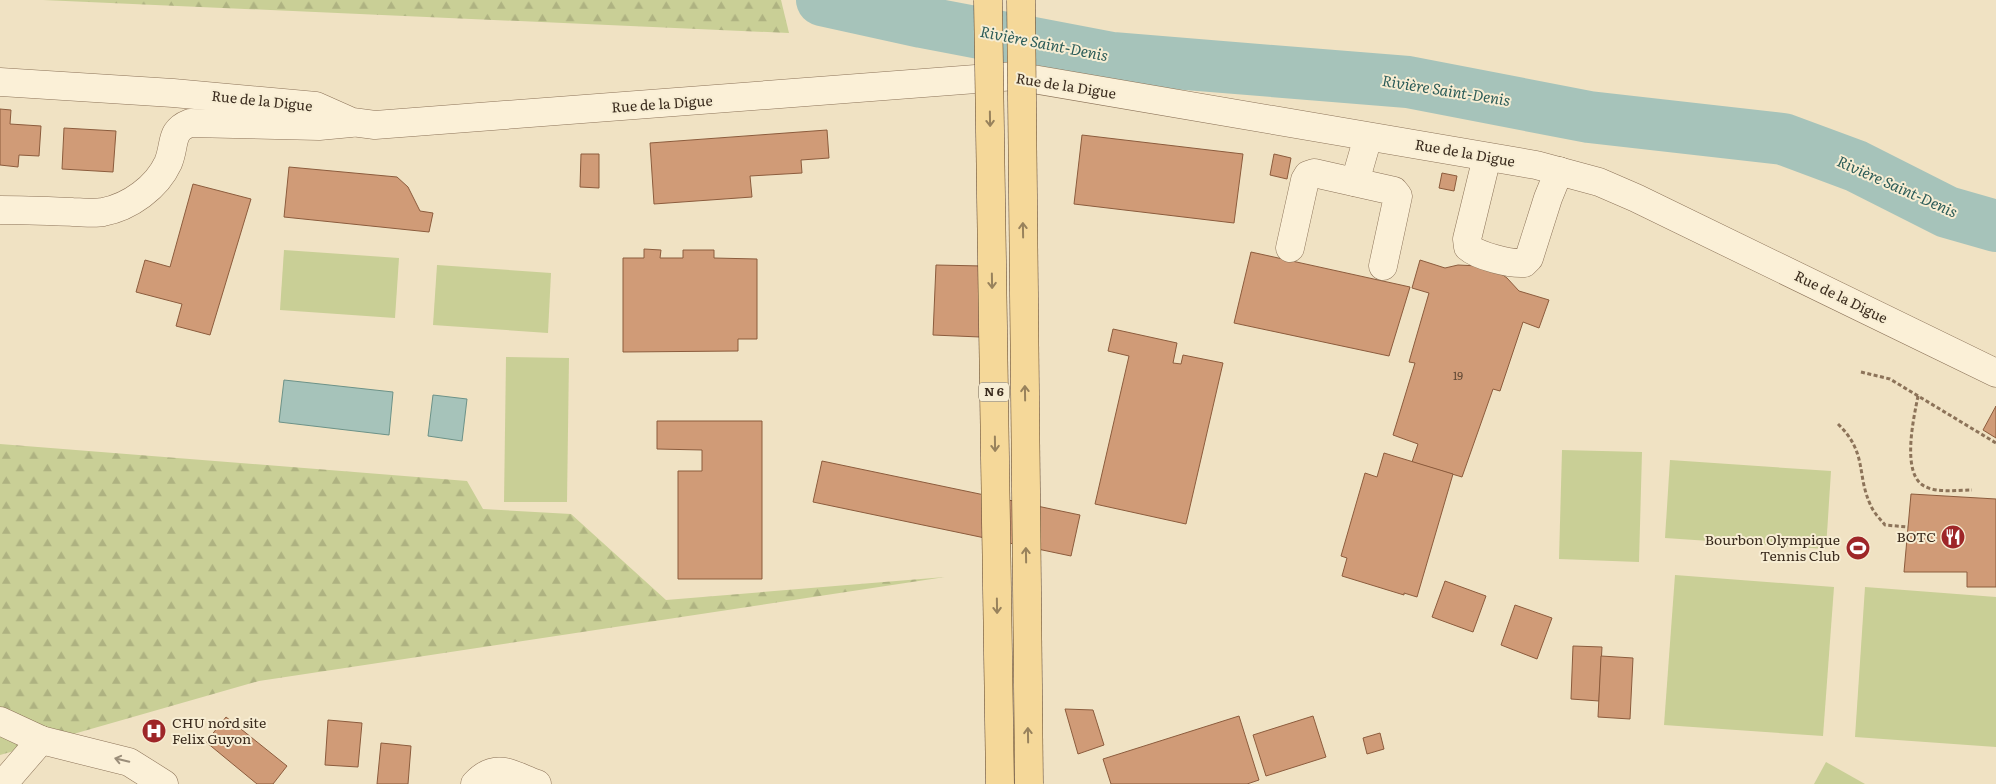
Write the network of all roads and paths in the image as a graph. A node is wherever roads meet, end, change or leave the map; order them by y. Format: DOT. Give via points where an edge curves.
graph roads {
  1 [pos="988,0"];
  2 [pos="1021,0"];
  3 [pos="0,82"];
  4 [pos="352,122"];
  5 [pos="1368,137"];
  6 [pos="1487,157"];
  7 [pos="1559,171"];
  8 [pos="1355,182"];
  9 [pos="0,210"];
  10 [pos="1290,248"];
  11 [pos="1383,266"];
  12 [pos="1861,372"];
  13 [pos="1996,373"];
  14 [pos="1918,396"];
  15 [pos="1838,424"];
  16 [pos="1996,443"];
  17 [pos="1972,490"];
  18 [pos="1908,527"];
  19 [pos="0,722"];
  20 [pos="41,740"];
  21 [pos="4,784"];
  22 [pos="164,784"];
  23 [pos="475,784"];
  24 [pos="537,784"];
  25 [pos="1000,784"];
  26 [pos="1028,784"];
  1 -- 25 [label="main road, N 6, one-way, bridge"];
  26 -- 2 [label="main road, N 6, one-way, bridge"];
  3 -- 4 [label="street, Rue de la Digue" via="316,106"];
  4 -- 5 [label="street, Rue de la Digue" via="374,125 446,121 1015,76"];
  4 -- 9 [label="street" via="319,126 190,122 180,126 176,132 172,154 163,173 150,188 119,208 102,212"];
  5 -- 6 [label="street, Rue de la Digue"];
  5 -- 8 [label="street"];
  6 -- 7 [label="street, Rue de la Digue"];
  6 -- 7 [label="street" via="1467,239 1468,247 1474,252 1517,264 1529,258"];
  7 -- 13 [label="street, Rue de la Digue" via="1599,182 1636,198"];
  8 -- 10 [label="street" via="1314,173 1308,175"];
  8 -- 11 [label="street" via="1394,191 1398,196"];
  12 -- 14 [label="path" via="1890,379"];
  14 -- 16 [label="path"];
  14 -- 17 [label="path" via="1910,440 1918,481 1936,490"];
  15 -- 18 [label="path" via="1859,456 1872,509 1886,524"];
  19 -- 20 [label="street"];
  20 -- 21 [label="street"];
  22 -- 20 [label="street, one-way" via="130,762"];
  23 -- 24 [label="street" via="493,770"];
}
